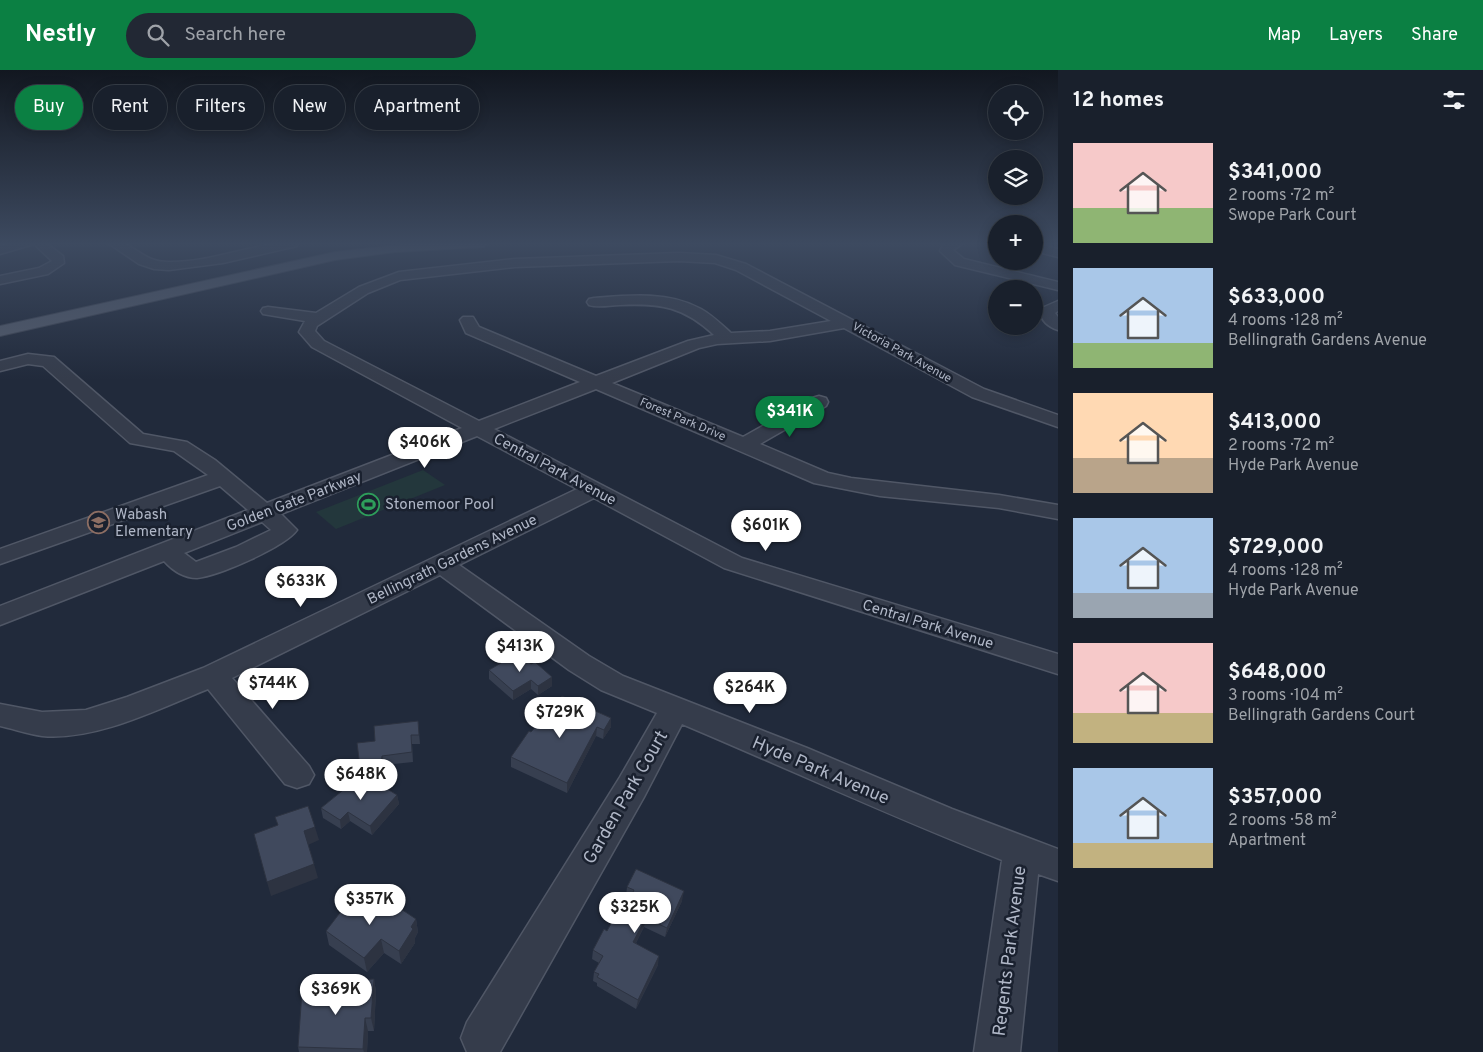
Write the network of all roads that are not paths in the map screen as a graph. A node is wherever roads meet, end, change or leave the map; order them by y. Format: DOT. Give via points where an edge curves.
graph roads {
  1 [pos="188,289"];
  2 [pos="365,289"];
  3 [pos="783,289"];
  4 [pos="594,302"];
  5 [pos="1058,305"];
  6 [pos="268,311"];
  7 [pos="319,318"];
  8 [pos="1047,319"];
  9 [pos="468,320"];
  10 [pos="849,323"];
  11 [pos="0,331"];
  12 [pos="727,338"];
  13 [pos="0,366"];
  14 [pos="597,382"];
  15 [pos="819,402"];
  16 [pos="1058,421"];
  17 [pos="479,428"];
  18 [pos="744,445"];
  19 [pos="224,477"];
  20 [pos="595,489"];
  21 [pos="265,512"];
  22 [pos="1058,512"];
  23 [pos="0,557"];
  24 [pos="441,564"];
  25 [pos="0,616"];
  26 [pos="1058,664"];
  27 [pos="213,675"];
  28 [pos="674,710"];
  29 [pos="0,715"];
  30 [pos="297,775"];
  31 [pos="1022,851"];
  32 [pos="1058,864"];
  33 [pos="483,1038"];
  34 [pos="997,1052"];
  1 -- 11 [label="main road"];
  2 -- 7 [label="street"];
  3 -- 10 [label="street, Victoria Park Avenue"];
  4 -- 12 [label="street" via="641,300 671,304 693,310"];
  5 -- 8 [label="street" via="1047,311"];
  6 -- 7 [label="street"];
  7 -- 17 [label="street, Central Park Avenue" via="310,324 307,332 318,344"];
  9 -- 14 [label="street, Forest Park Drive" via="472,330"];
  10 -- 12 [label="street, Golden Gate Parkway" via="770,336"];
  10 -- 16 [label="street, Victoria Park Avenue" via="978,393"];
  12 -- 14 [label="street, Golden Gate Parkway" via="694,344"];
  13 -- 19 [label="street" via="28,359 48,361 136,439 180,446"];
  14 -- 17 [label="street, Golden Gate Parkway"];
  14 -- 18 [label="street, Forest Park Drive"];
  15 -- 18 [label="street"];
  17 -- 20 [label="street, Central Park Avenue"];
  17 -- 21 [label="street, Golden Gate Parkway"];
  18 -- 22 [label="street, Forest Park Drive" via="822,478 848,485 999,501"];
  19 -- 21 [label="street"];
  19 -- 23 [label="street"];
  20 -- 24 [label="street, Bellingrath Gardens Avenue"];
  20 -- 26 [label="street, Central Park Avenue" via="733,563"];
  21 -- 25 [label="street" via="283,526 283,533 267,543 206,567 188,569 168,550"];
  24 -- 27 [label="street, Bellingrath Gardens Avenue"];
  24 -- 28 [label="street, Hyde Park Avenue" via="579,663 612,683"];
  27 -- 29 [label="street, Bellingrath Gardens Avenue" via="86,722 42,724"];
  27 -- 30 [label="street"];
  28 -- 31 [label="street, Hyde Park Avenue"];
  28 -- 33 [label="street, Garden Park Court"];
  31 -- 32 [label="street, Hyde Park Avenue"];
  31 -- 34 [label="street, Regents Park Avenue"];
}
